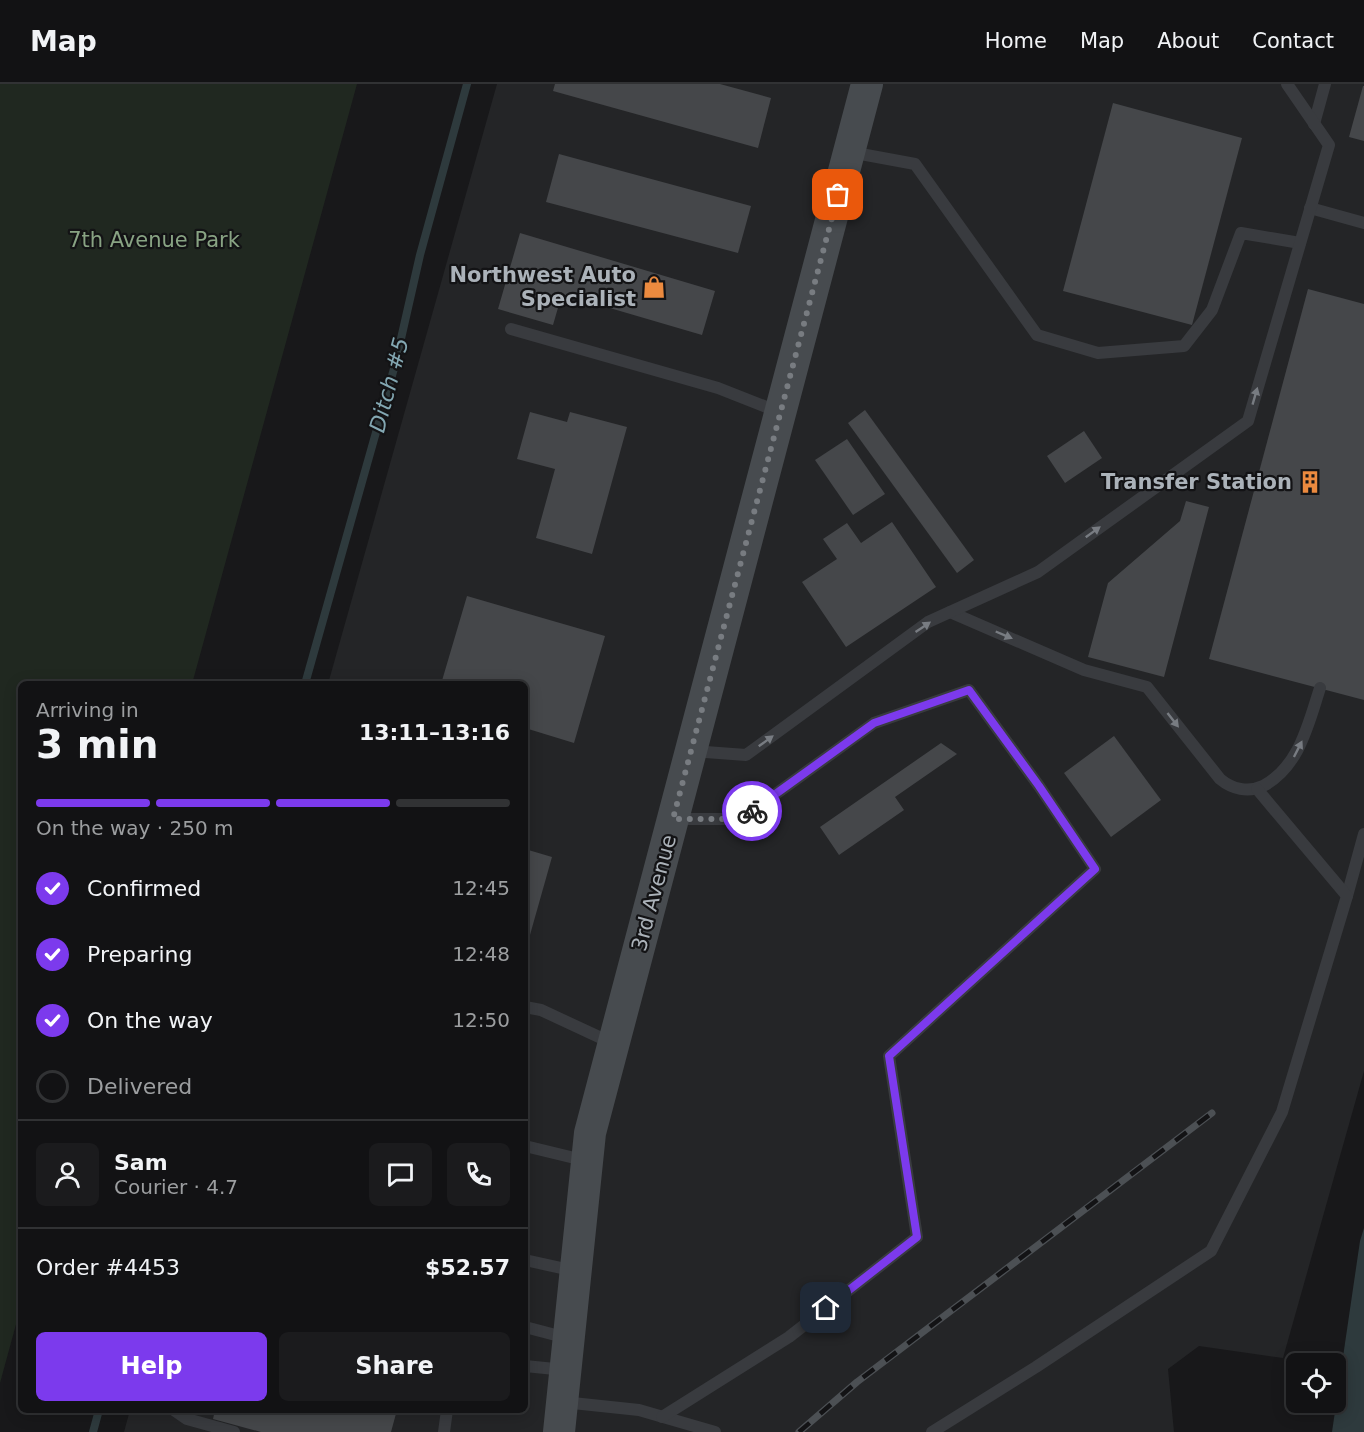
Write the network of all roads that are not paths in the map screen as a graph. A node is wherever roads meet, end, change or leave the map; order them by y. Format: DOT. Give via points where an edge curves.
graph roads {
  1 [pos="867,84"];
  2 [pos="1287,84"];
  3 [pos="1325,84"];
  4 [pos="1314,124"];
  5 [pos="849,152"];
  6 [pos="1310,208"];
  7 [pos="1364,223"];
  8 [pos="1300,243"];
  9 [pos="511,329"];
  10 [pos="780,412"];
  11 [pos="950,612"];
  12 [pos="1320,688"];
  13 [pos="691,751"];
  14 [pos="1257,789"];
  15 [pos="673,819"];
  16 [pos="1364,834"];
  17 [pos="1347,896"];
  18 [pos="528,1008"];
  19 [pos="614,1044"];
  20 [pos="528,1147"];
  21 [pos="587,1161"];
  22 [pos="528,1261"];
  23 [pos="576,1271"];
  24 [pos="528,1328"];
  25 [pos="568,1338"];
  26 [pos="528,1366"];
  27 [pos="565,1370"];
  28 [pos="178,1413"];
  29 [pos="447,1413"];
  30 [pos="560,1417"];
  31 [pos="662,1417"];
  32 [pos="234,1432"];
  33 [pos="444,1432"];
  34 [pos="715,1432"];
  35 [pos="932,1432"];
  1 -- 5 [label="main road, 3rd Avenue"];
  2 -- 4 [label="lane"];
  3 -- 4 [label="lane"];
  4 -- 6 [label="lane" via="1329,145"];
  5 -- 8 [label="lane" via="915,164 1037,335 1098,353 1184,346 1212,310 1241,233"];
  5 -- 10 [label="main road, 3rd Avenue"];
  6 -- 7 [label="lane"];
  6 -- 8 [label="lane"];
  11 -- 8 [label="lane, one-way" via="1038,572 1248,421"];
  9 -- 10 [label="lane" via="718,388"];
  10 -- 13 [label="main road, 3rd Avenue"];
  13 -- 11 [label="lane, one-way" via="746,755 928,622"];
  11 -- 14 [label="lane, one-way" via="1084,670 1147,687 1220,779 1230,787"];
  14 -- 12 [label="lane, one-way" via="1275,779 1292,761"];
  13 -- 15 [label="main road, 3rd Avenue"];
  14 -- 17 [label="lane"];
  15 -- 19 [label="main road, 3rd Avenue"];
  15 -- 31 [label="lane" via="741,819 874,723 969,690 1095,869 889,1056 917,1237 789,1337"];
  16 -- 17 [label="lane"];
  17 -- 35 [label="lane" via="1282,1112 1211,1251"];
  18 -- 19 [label="lane"];
  19 -- 21 [label="main road, 3rd Avenue" via="590,1132"];
  20 -- 21 [label="lane"];
  21 -- 23 [label="main road, 3rd Avenue"];
  22 -- 23 [label="lane"];
  23 -- 25 [label="main road, 3rd Avenue"];
  24 -- 25 [label="lane"];
  25 -- 27 [label="main road, 3rd Avenue"];
  26 -- 27 [label="lane"];
  27 -- 30 [label="main road, 3rd Avenue"];
  28 -- 32 [label="lane"];
  29 -- 33 [label="lane"];
  30 -- 31 [label="lane" via="639,1410"];
  31 -- 34 [label="lane"];
}
